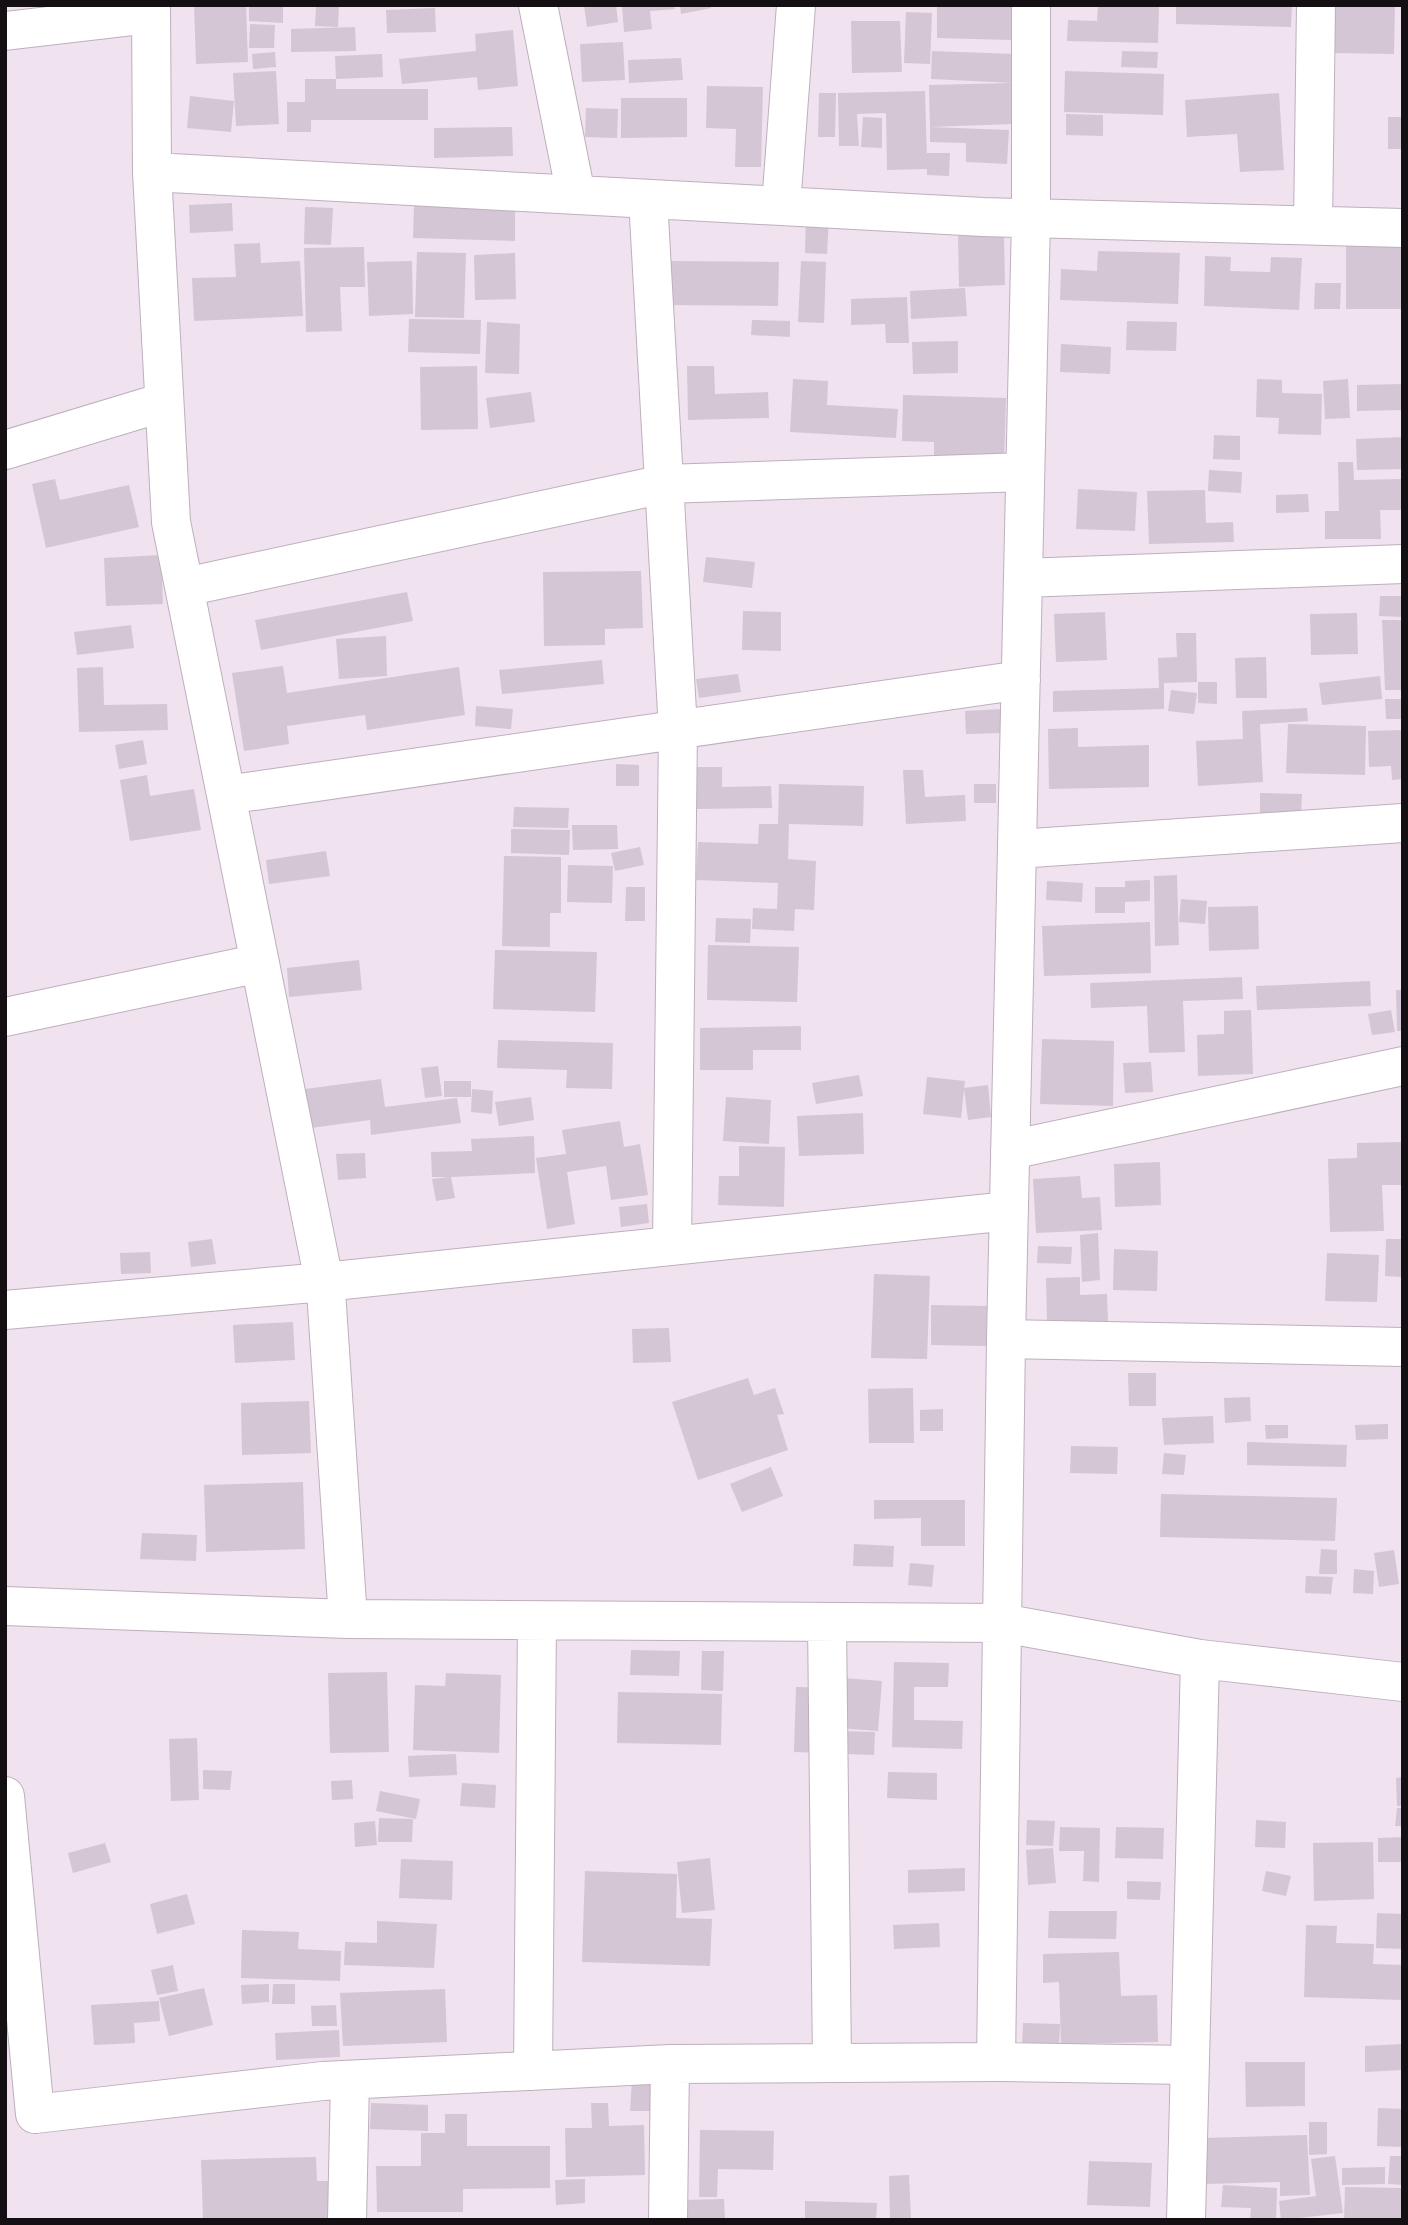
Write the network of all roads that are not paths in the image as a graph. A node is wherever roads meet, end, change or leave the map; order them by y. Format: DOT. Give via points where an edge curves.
graph roads {
  1 [pos="538,5"];
  2 [pos="796,5"];
  3 [pos="1031,5"];
  4 [pos="1316,5"];
  5 [pos="151,10"];
  6 [pos="5,31"];
  7 [pos="152,173"];
  8 [pos="576,195"];
  9 [pos="648,199"];
  10 [pos="781,206"];
  11 [pos="1031,218"];
  12 [pos="1313,225"];
  13 [pos="1403,228"];
  14 [pos="164,402"];
  15 [pos="5,450"];
  16 [pos="1025,472"];
  17 [pos="664,484"];
  18 [pos="1403,564"];
  19 [pos="1023,578"];
  20 [pos="185,587"];
  21 [pos="1021,680"];
  22 [pos="678,730"];
  23 [pos="226,795"];
  24 [pos="1403,823"];
  25 [pos="1017,849"];
  26 [pos="260,963"];
  27 [pos="5,1017"];
  28 [pos="1403,1066"];
  29 [pos="1010,1150"];
  30 [pos="1009,1211"];
  31 [pos="672,1245"];
  32 [pos="324,1282"];
  33 [pos="5,1310"];
  34 [pos="1006,1339"];
  35 [pos="1403,1347"];
  36 [pos="5,1606"];
  37 [pos="348,1619"];
  38 [pos="537,1620"];
  39 [pos="827,1622"];
  40 [pos="1002,1623"];
  41 [pos="1200,1659"];
  42 [pos="1403,1682"];
  43 [pos="5,1796"];
  44 [pos="996,2062"];
  45 [pos="832,2063"];
  46 [pos="670,2064"];
  47 [pos="1189,2065"];
  48 [pos="533,2071"];
  49 [pos="350,2080"];
  50 [pos="347,2220"];
  51 [pos="668,2220"];
  52 [pos="1186,2220"];
  1 -- 8 [label="street"];
  2 -- 10 [label="street"];
  3 -- 11 [label="street"];
  4 -- 12 [label="street"];
  5 -- 6 [label="street"];
  5 -- 7 [label="street"];
  7 -- 8 [label="street"];
  7 -- 14 [label="street"];
  8 -- 9 [label="street"];
  9 -- 10 [label="street"];
  9 -- 17 [label="street"];
  10 -- 11 [label="street"];
  11 -- 12 [label="street"];
  11 -- 16 [label="street"];
  12 -- 13 [label="street"];
  14 -- 15 [label="street"];
  14 -- 20 [label="street" via="171,522"];
  16 -- 17 [label="street"];
  16 -- 19 [label="street"];
  17 -- 20 [label="street"];
  17 -- 22 [label="street"];
  18 -- 19 [label="street"];
  19 -- 21 [label="street"];
  20 -- 23 [label="street"];
  21 -- 22 [label="street"];
  21 -- 25 [label="street"];
  22 -- 23 [label="street"];
  22 -- 31 [label="street"];
  23 -- 26 [label="street"];
  24 -- 25 [label="street"];
  25 -- 29 [label="street"];
  26 -- 27 [label="street"];
  26 -- 32 [label="street"];
  28 -- 29 [label="street"];
  29 -- 30 [label="street"];
  30 -- 31 [label="street"];
  30 -- 34 [label="street"];
  31 -- 32 [label="street"];
  32 -- 33 [label="street"];
  32 -- 37 [label="street"];
  34 -- 35 [label="street"];
  34 -- 40 [label="street"];
  36 -- 37 [label="street"];
  37 -- 38 [label="street"];
  38 -- 39 [label="street"];
  38 -- 48 [label="street"];
  39 -- 40 [label="street"];
  39 -- 45 [label="street"];
  40 -- 41 [label="street"];
  40 -- 44 [label="street"];
  41 -- 42 [label="street"];
  41 -- 47 [label="street"];
  43 -- 49 [label="street" via="35,2113"];
  44 -- 45 [label="street"];
  44 -- 47 [label="street"];
  45 -- 46 [label="street"];
  46 -- 48 [label="street"];
  46 -- 51 [label="street"];
  47 -- 52 [label="street"];
  48 -- 49 [label="street"];
  49 -- 50 [label="street"];
}
